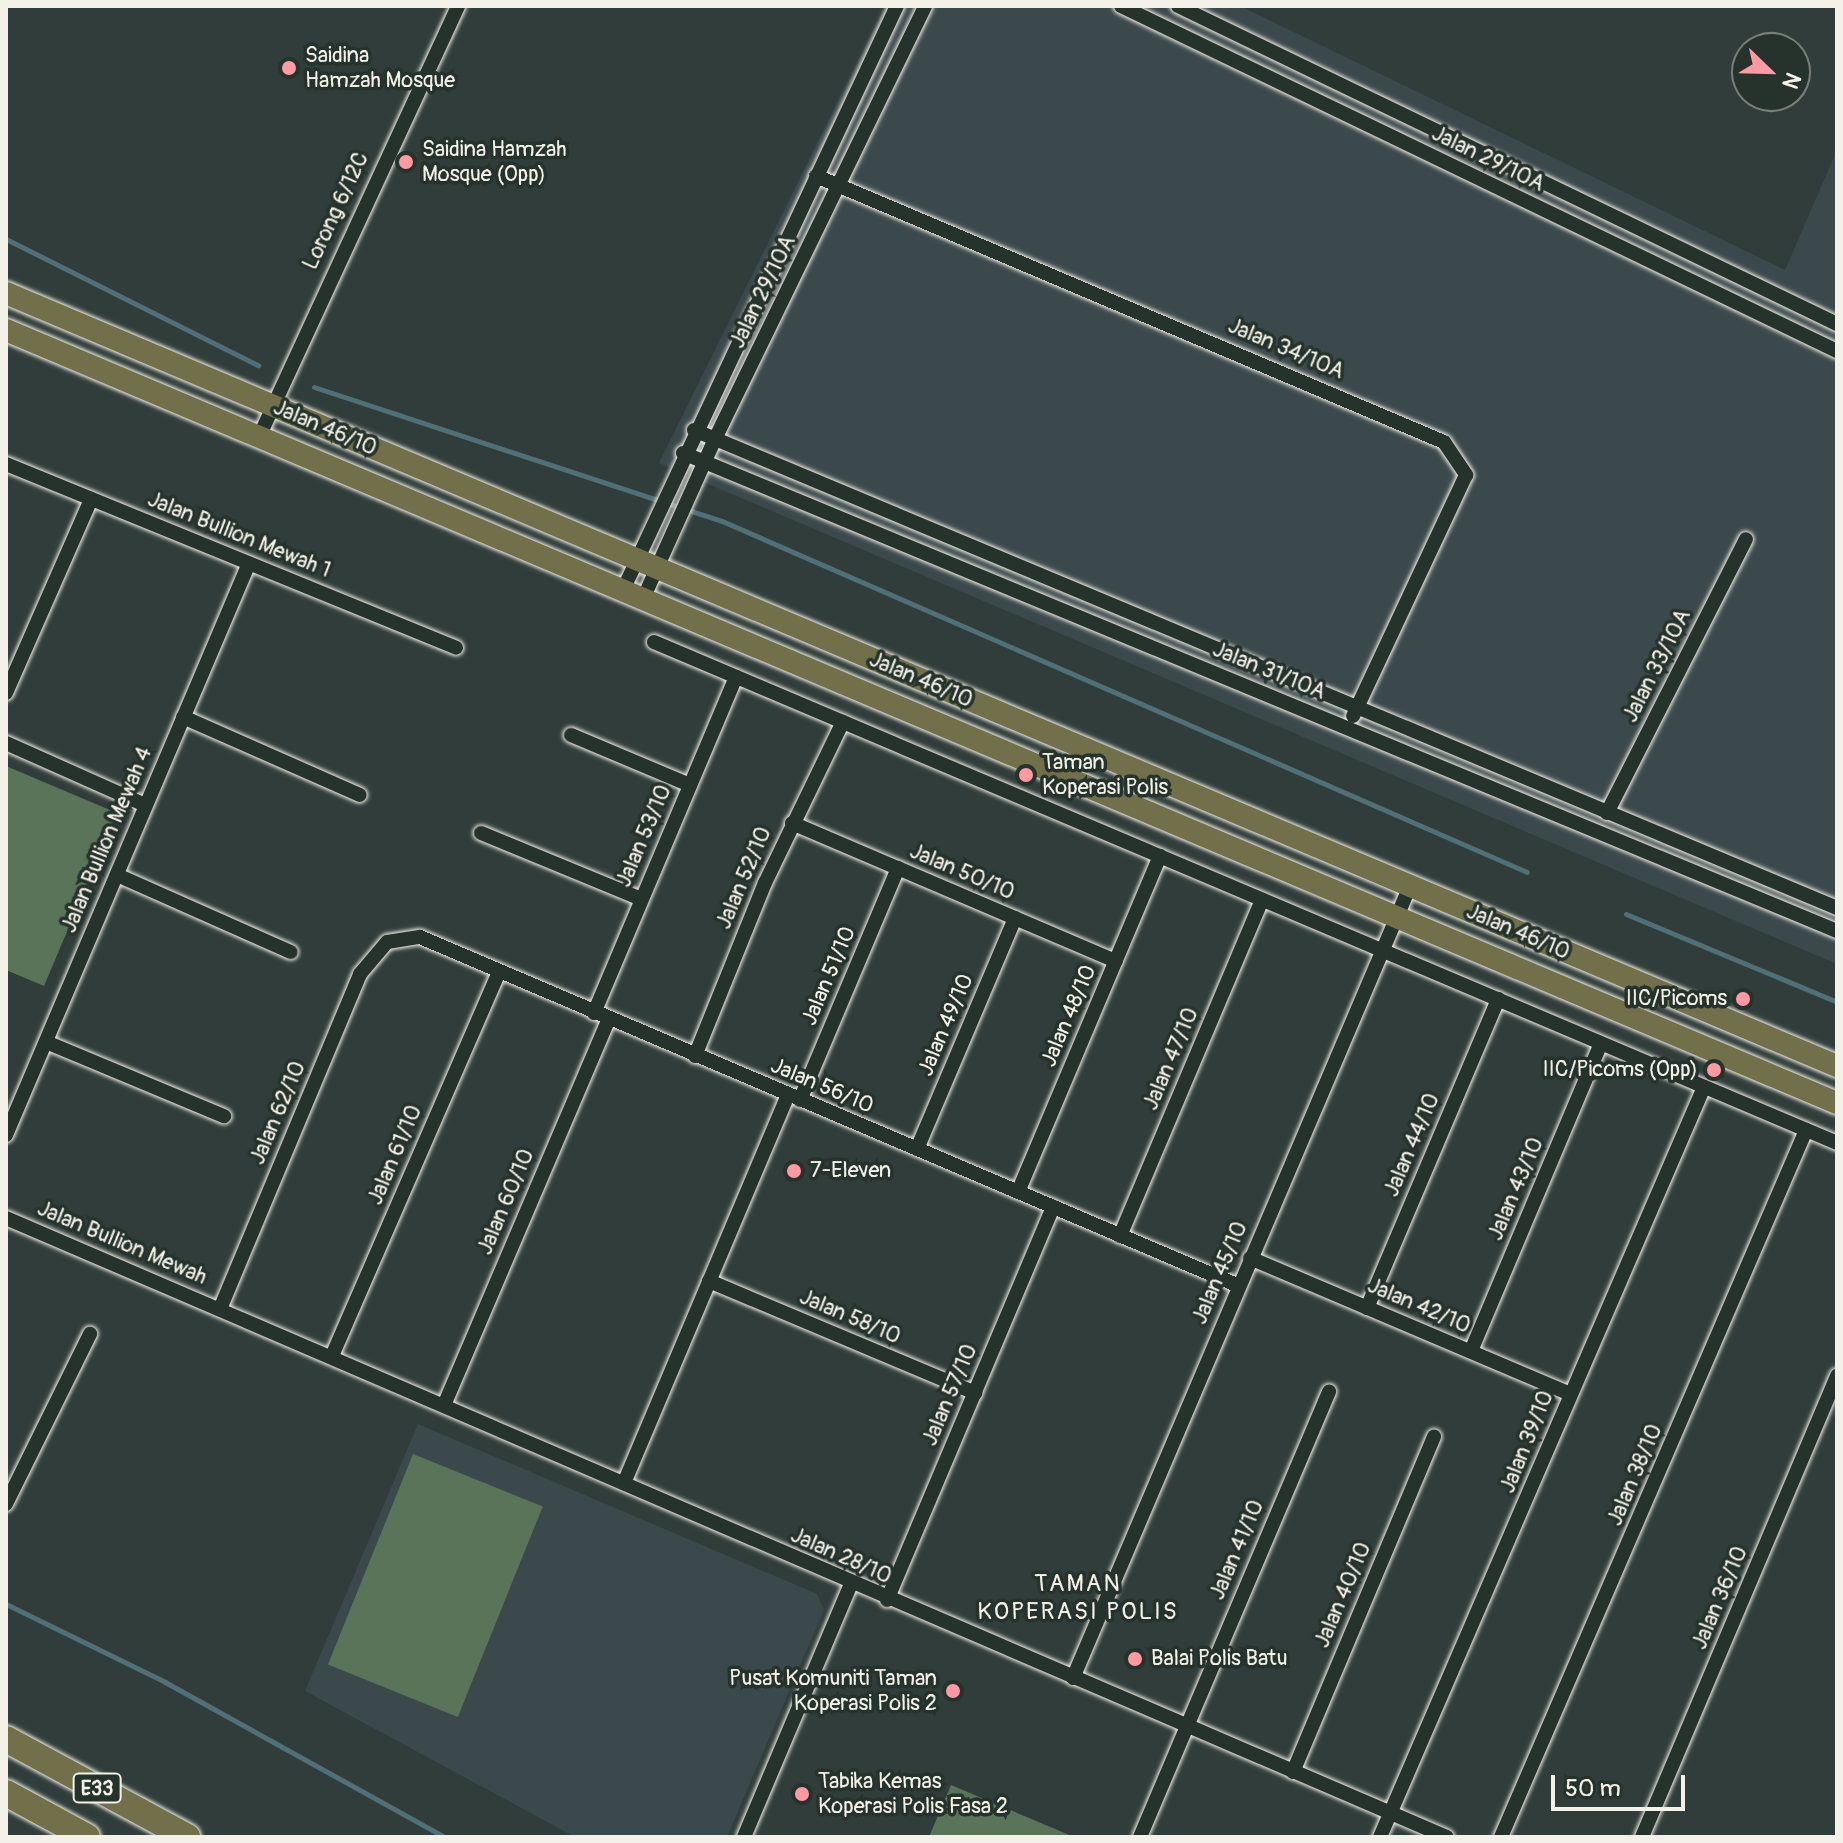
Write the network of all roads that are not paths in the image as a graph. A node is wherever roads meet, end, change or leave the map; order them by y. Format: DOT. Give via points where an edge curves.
graph roads {
  1 [pos="458,6"];
  2 [pos="897,6"];
  3 [pos="925,6"];
  4 [pos="1121,6"];
  5 [pos="1178,6"];
  6 [pos="816,176"];
  7 [pos="840,186"];
  8 [pos="6,293"];
  9 [pos="1837,324"];
  10 [pos="6,330"];
  11 [pos="1837,351"];
  12 [pos="273,406"];
  13 [pos="694,430"];
  14 [pos="259,437"];
  15 [pos="715,439"];
  16 [pos="683,453"];
  17 [pos="704,462"];
  18 [pos="6,464"];
  19 [pos="91,499"];
  20 [pos="1746,539"];
  21 [pos="249,563"];
  22 [pos="646,564"];
  23 [pos="633,595"];
  24 [pos="654,642"];
  25 [pos="456,648"];
  26 [pos="736,677"];
  27 [pos="6,693"];
  28 [pos="1357,708"];
  29 [pos="183,717"];
  30 [pos="843,722"];
  31 [pos="1348,727"];
  32 [pos="571,735"];
  33 [pos="6,743"];
  34 [pos="690,785"];
  35 [pos="360,795"];
  36 [pos="145,805"];
  37 [pos="1607,813"];
  38 [pos="792,823"];
  39 [pos="481,833"];
  40 [pos="1160,856"];
  41 [pos="898,868"];
  42 [pos="117,875"];
  43 [pos="1410,886"];
  44 [pos="641,899"];
  45 [pos="1262,900"];
  46 [pos="1837,908"];
  47 [pos="1395,917"];
  48 [pos="1015,918"];
  49 [pos="1837,931"];
  50 [pos="387,942"];
  51 [pos="1381,950"];
  52 [pos="291,952"];
  53 [pos="1116,961"];
  54 [pos="499,972"];
  55 [pos="1498,999"];
  56 [pos="594,1013"];
  57 [pos="609,1019"];
  58 [pos="46,1042"];
  59 [pos="1601,1043"];
  60 [pos="695,1056"];
  61 [pos="1837,1066"];
  62 [pos="1704,1087"];
  63 [pos="794,1097"];
  64 [pos="1837,1103"];
  65 [pos="224,1116"];
  66 [pos="1806,1130"];
  67 [pos="6,1135"];
  68 [pos="1837,1143"];
  69 [pos="917,1149"];
  70 [pos="1018,1192"];
  71 [pos="1053,1207"];
  72 [pos="6,1218"];
  73 [pos="1120,1236"];
  74 [pos="1250,1258"];
  75 [pos="709,1281"];
  76 [pos="1239,1286"];
  77 [pos="1367,1308"];
  78 [pos="220,1309"];
  79 [pos="90,1334"];
  80 [pos="1471,1351"];
  81 [pos="332,1356"];
  82 [pos="1837,1376"];
  83 [pos="1329,1391"];
  84 [pos="975,1393"];
  85 [pos="1570,1394"];
  86 [pos="445,1403"];
  87 [pos="1434,1436"];
  88 [pos="624,1483"];
  89 [pos="6,1504"];
  90 [pos="851,1584"];
  91 [pos="887,1600"];
  92 [pos="1073,1678"];
  93 [pos="1187,1727"];
  94 [pos="6,1739"];
  95 [pos="1293,1772"];
  96 [pos="6,1793"];
  97 [pos="1390,1813"];
  98 [pos="87,1837"];
  99 [pos="187,1837"];
  100 [pos="744,1837"];
  101 [pos="1140,1837"];
  102 [pos="1380,1837"];
  103 [pos="1447,1837"];
  104 [pos="1501,1837"];
  105 [pos="1642,1837"];
  1 -- 12 [label="street, Lorong 6/12C"];
  2 -- 6 [label="street, Jalan 29/10A"];
  3 -- 7 [label="street, Jalan 29/10A"];
  4 -- 11 [label="street, Jalan 29/10A"];
  5 -- 9 [label="street, Jalan 29/10A"];
  6 -- 7 [label="street, Jalan 34/10A"];
  6 -- 13 [label="street, Jalan 29/10A"];
  7 -- 15 [label="street, Jalan 29/10A"];
  7 -- 28 [label="street, Jalan 34/10A" via="1444,442 1466,475"];
  8 -- 12 [label="main road, Jalan 46/10"];
  10 -- 14 [label="main road, Jalan 46/10"];
  12 -- 14 [label="street, Lorong 6/12C"];
  12 -- 22 [label="main road, Jalan 46/10"];
  13 -- 15 [label="street, Jalan 31/10A"];
  13 -- 16 [label="street, Jalan 29/10A"];
  14 -- 23 [label="main road, Jalan 46/10"];
  15 -- 17 [label="street, Jalan 29/10A"];
  15 -- 28 [label="street, Jalan 31/10A"];
  16 -- 17 [label="street, Jalan 31/10A"];
  16 -- 22 [label="street, Jalan 29/10A" via="653,521"];
  17 -- 22 [label="street, Jalan 29/10A" via="671,535"];
  17 -- 31 [label="street, Jalan 31/10A"];
  18 -- 19 [label="street, Jalan Bullion Mewah 1"];
  19 -- 21 [label="street, Jalan Bullion Mewah 1"];
  19 -- 27 [label="street"];
  20 -- 37 [label="street, Jalan 33/10A"];
  21 -- 25 [label="street, Jalan Bullion Mewah 1"];
  21 -- 29 [label="street, Jalan Bullion Mewah 4"];
  22 -- 23 [label="street, Jalan 29/10A"];
  22 -- 23 [label="street, Jalan 29/10A"];
  22 -- 43 [label="main road, Jalan 46/10"];
  23 -- 47 [label="main road, Jalan 46/10"];
  24 -- 26 [label="street"];
  26 -- 30 [label="street"];
  26 -- 34 [label="street, Jalan 53/10"];
  28 -- 31 [label="street, Jalan 34/10A"];
  28 -- 37 [label="street, Jalan 31/10A"];
  29 -- 35 [label="street"];
  29 -- 36 [label="street, Jalan Bullion Mewah 4"];
  30 -- 38 [label="street, Jalan 52/10"];
  30 -- 40 [label="street"];
  31 -- 49 [label="street, Jalan 31/10A"];
  32 -- 34 [label="street"];
  33 -- 36 [label="street"];
  34 -- 44 [label="street, Jalan 53/10"];
  36 -- 42 [label="street, Jalan Bullion Mewah 4"];
  37 -- 46 [label="street, Jalan 31/10A"];
  38 -- 41 [label="street, Jalan 50/10"];
  38 -- 60 [label="street, Jalan 52/10"];
  39 -- 44 [label="street"];
  40 -- 45 [label="street"];
  40 -- 53 [label="street, Jalan 48/10"];
  41 -- 48 [label="street, Jalan 50/10"];
  41 -- 63 [label="street, Jalan 51/10"];
  42 -- 52 [label="street"];
  42 -- 58 [label="street, Jalan Bullion Mewah 4"];
  43 -- 47 [label="street, Jalan 45/10"];
  43 -- 61 [label="main road, Jalan 46/10"];
  44 -- 56 [label="street, Jalan 53/10"];
  45 -- 51 [label="street"];
  45 -- 73 [label="street, Jalan 47/10"];
  47 -- 51 [label="street, Jalan 45/10"];
  47 -- 64 [label="main road, Jalan 46/10"];
  48 -- 53 [label="street, Jalan 50/10"];
  48 -- 69 [label="street, Jalan 49/10"];
  50 -- 54 [label="street, Jalan 56/10" via="420,937"];
  50 -- 78 [label="street, Jalan 62/10" via="360,974"];
  51 -- 55 [label="street"];
  51 -- 74 [label="street, Jalan 45/10"];
  53 -- 70 [label="street, Jalan 48/10"];
  54 -- 56 [label="street, Jalan 56/10"];
  54 -- 81 [label="street, Jalan 61/10"];
  55 -- 59 [label="street"];
  55 -- 77 [label="street, Jalan 44/10"];
  56 -- 57 [label="street, Jalan 56/10"];
  57 -- 60 [label="street, Jalan 56/10"];
  57 -- 86 [label="street, Jalan 60/10"];
  58 -- 65 [label="street"];
  58 -- 67 [label="street, Jalan Bullion Mewah 4"];
  59 -- 62 [label="street"];
  59 -- 80 [label="street, Jalan 43/10"];
  60 -- 63 [label="street, Jalan 56/10"];
  62 -- 66 [label="street"];
  62 -- 85 [label="street, Jalan 39/10"];
  63 -- 69 [label="street, Jalan 56/10"];
  63 -- 75 [label="street"];
  66 -- 68 [label="street"];
  66 -- 104 [label="street, Jalan 38/10"];
  69 -- 70 [label="street, Jalan 56/10"];
  70 -- 71 [label="street, Jalan 56/10"];
  71 -- 73 [label="street, Jalan 56/10"];
  71 -- 84 [label="street, Jalan 57/10"];
  72 -- 78 [label="street, Jalan Bullion Mewah"];
  73 -- 76 [label="street, Jalan 56/10"];
  74 -- 76 [label="street, Jalan 45/10"];
  74 -- 77 [label="street, Jalan 42/10"];
  75 -- 84 [label="street, Jalan 58/10"];
  75 -- 88 [label="street"];
  76 -- 92 [label="street, Jalan 45/10"];
  77 -- 80 [label="street, Jalan 42/10"];
  78 -- 81 [label="street, Jalan 28/10"];
  79 -- 89 [label="street"];
  80 -- 85 [label="street, Jalan 42/10"];
  81 -- 86 [label="street, Jalan 28/10"];
  82 -- 105 [label="street, Jalan 36/10"];
  83 -- 93 [label="street, Jalan 41/10"];
  84 -- 91 [label="street, Jalan 57/10"];
  85 -- 97 [label="street, Jalan 39/10"];
  86 -- 88 [label="street, Jalan 28/10"];
  87 -- 95 [label="street, Jalan 40/10"];
  88 -- 90 [label="street, Jalan 28/10"];
  90 -- 91 [label="street, Jalan 28/10"];
  90 -- 100 [label="street"];
  91 -- 92 [label="street, Jalan 28/10"];
  92 -- 93 [label="street, Jalan 28/10"];
  93 -- 95 [label="street, Jalan 28/10"];
  93 -- 101 [label="street, Jalan 41/10"];
  94 -- 99 [label="highway, E33"];
  95 -- 97 [label="street, Jalan 28/10"];
  96 -- 98 [label="highway, E33"];
  97 -- 102 [label="street, Jalan 39/10"];
  97 -- 103 [label="street, Jalan 28/10"];
}
